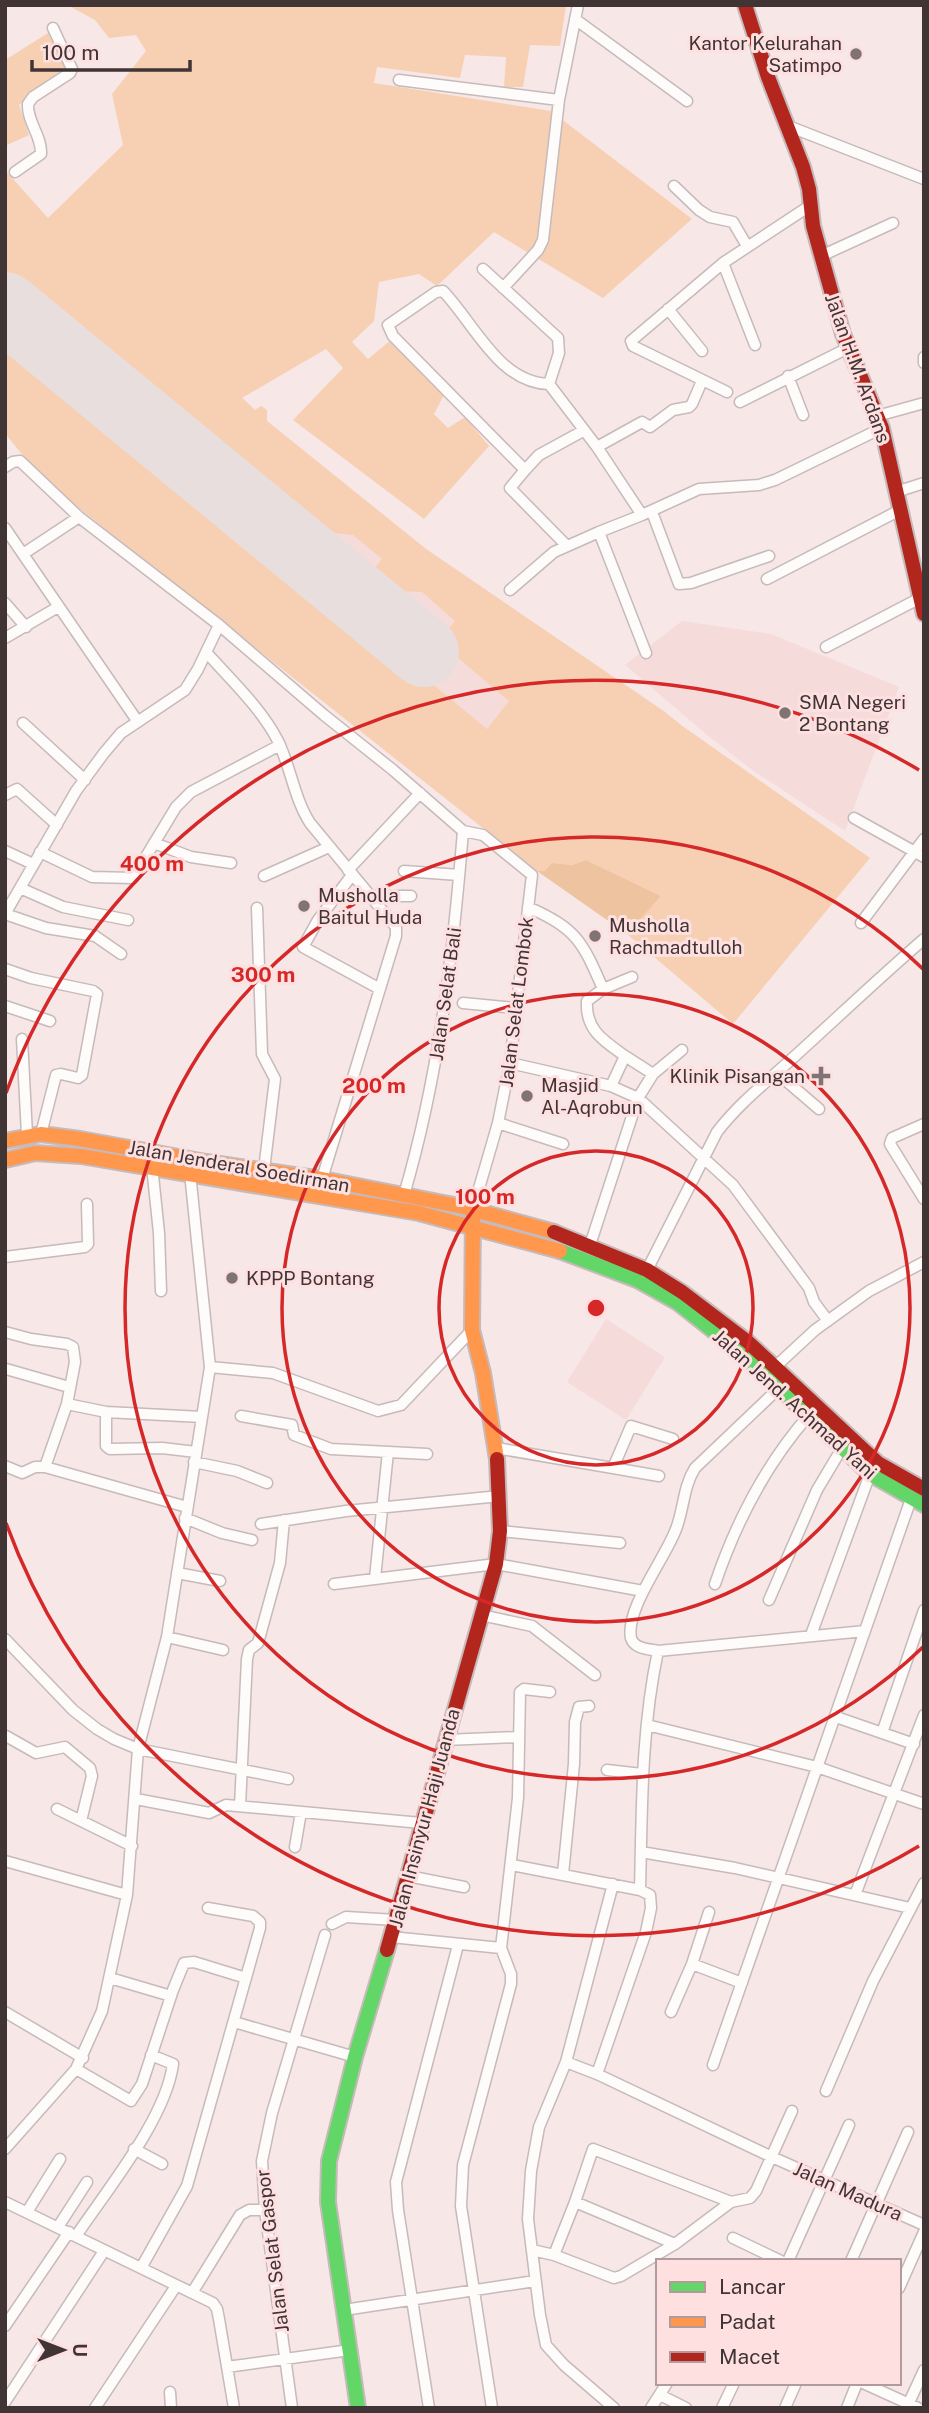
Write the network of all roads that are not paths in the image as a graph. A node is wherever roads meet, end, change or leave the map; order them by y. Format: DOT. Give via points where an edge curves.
graph roads {
  1 [pos="578,5"];
  2 [pos="745,5"];
  3 [pos="575,19"];
  4 [pos="54,28"];
  5 [pos="399,80"];
  6 [pos="559,100"];
  7 [pos="687,102"];
  8 [pos="788,126"];
  9 [pos="15,172"];
  10 [pos="924,179"];
  11 [pos="674,186"];
  12 [pos="811,205"];
  13 [pos="893,223"];
  14 [pos="747,246"];
  15 [pos="821,256"];
  16 [pos="723,263"];
  17 [pos="483,269"];
  18 [pos="503,288"];
  19 [pos="668,309"];
  20 [pos="755,345"];
  21 [pos="848,348"];
  22 [pos="702,351"];
  23 [pos="924,357"];
  24 [pos="924,363"];
  25 [pos="789,376"];
  26 [pos="702,381"];
  27 [pos="549,384"];
  28 [pos="727,392"];
  29 [pos="740,402"];
  30 [pos="924,403"];
  31 [pos="803,415"];
  32 [pos="879,422"];
  33 [pos="583,431"];
  34 [pos="597,447"];
  35 [pos="5,467"];
  36 [pos="525,470"];
  37 [pos="924,483"];
  38 [pos="899,491"];
  39 [pos="902,509"];
  40 [pos="647,514"];
  41 [pos="79,517"];
  42 [pos="5,528"];
  43 [pos="599,532"];
  44 [pos="567,546"];
  45 [pos="23,554"];
  46 [pos="768,556"];
  47 [pos="768,579"];
  48 [pos="510,590"];
  49 [pos="922,597"];
  50 [pos="5,603"];
  51 [pos="58,607"];
  52 [pos="924,614"];
  53 [pos="219,625"];
  54 [pos="26,627"];
  55 [pos="5,638"];
  56 [pos="827,647"];
  57 [pos="206,652"];
  58 [pos="646,653"];
  59 [pos="138,722"];
  60 [pos="23,723"];
  61 [pos="280,745"];
  62 [pos="85,780"];
  63 [pos="419,793"];
  64 [pos="5,795"];
  65 [pos="855,818"];
  66 [pos="57,825"];
  67 [pos="463,831"];
  68 [pos="924,839"];
  69 [pos="153,843"];
  70 [pos="329,847"];
  71 [pos="5,851"];
  72 [pos="40,852"];
  73 [pos="919,854"];
  74 [pos="231,863"];
  75 [pos="33,864"];
  76 [pos="404,871"];
  77 [pos="350,873"];
  78 [pos="459,875"];
  79 [pos="264,876"];
  80 [pos="20,888"];
  81 [pos="370,896"];
  82 [pos="411,896"];
  83 [pos="9,901"];
  84 [pos="528,907"];
  85 [pos="257,908"];
  86 [pos="5,914"];
  87 [pos="128,920"];
  88 [pos="861,923"];
  89 [pos="924,939"];
  90 [pos="121,954"];
  91 [pos="5,969"];
  92 [pos="632,977"];
  93 [pos="380,989"];
  94 [pos="603,989"];
  95 [pos="463,1003"];
  96 [pos="5,1006"];
  97 [pos="515,1008"];
  98 [pos="50,1021"];
  99 [pos="22,1039"];
  100 [pos="682,1050"];
  101 [pos="625,1056"];
  102 [pos="510,1063"];
  103 [pos="777,1073"];
  104 [pos="653,1074"];
  105 [pos="611,1086"];
  106 [pos="638,1098"];
  107 [pos="818,1109"];
  108 [pos="498,1123"];
  109 [pos="924,1124"];
  110 [pos="34,1134"];
  111 [pos="5,1141"];
  112 [pos="563,1144"];
  113 [pos="703,1159"];
  114 [pos="5,1160"];
  115 [pos="152,1166"];
  116 [pos="264,1170"];
  117 [pos="191,1173"];
  118 [pos="322,1179"];
  119 [pos="404,1195"];
  120 [pos="924,1199"];
  121 [pos="87,1204"];
  122 [pos="473,1209"];
  123 [pos="472,1226"];
  124 [pos="590,1245"];
  125 [pos="5,1257"];
  126 [pos="924,1262"];
  127 [pos="647,1270"];
  128 [pos="161,1291"];
  129 [pos="828,1321"];
  130 [pos="472,1330"];
  131 [pos="5,1332"];
  132 [pos="211,1367"];
  133 [pos="775,1367"];
  134 [pos="6,1369"];
  135 [pos="69,1387"];
  136 [pos="779,1388"];
  137 [pos="67,1404"];
  138 [pos="106,1412"];
  139 [pos="809,1415"];
  140 [pos="241,1416"];
  141 [pos="202,1417"];
  142 [pos="673,1439"];
  143 [pos="846,1442"];
  144 [pos="496,1448"];
  145 [pos="388,1452"];
  146 [pos="427,1454"];
  147 [pos="195,1457"];
  148 [pos="5,1466"];
  149 [pos="45,1467"];
  150 [pos="613,1468"];
  151 [pos="870,1474"];
  152 [pos="659,1476"];
  153 [pos="267,1483"];
  154 [pos="924,1489"];
  155 [pos="500,1496"];
  156 [pos="918,1502"];
  157 [pos="384,1509"];
  158 [pos="186,1512"];
  159 [pos="284,1520"];
  160 [pos="261,1524"];
  161 [pos="500,1531"];
  162 [pos="252,1540"];
  163 [pos="620,1543"];
  164 [pos="496,1564"];
  165 [pos="177,1573"];
  166 [pos="375,1578"];
  167 [pos="220,1581"];
  168 [pos="334,1584"];
  169 [pos="715,1584"];
  170 [pos="643,1591"];
  171 [pos="769,1600"];
  172 [pos="924,1610"];
  173 [pos="481,1615"];
  174 [pos="864,1631"];
  175 [pos="811,1634"];
  176 [pos="167,1637"];
  177 [pos="5,1639"];
  178 [pos="223,1650"];
  179 [pos="658,1651"];
  180 [pos="595,1675"];
  181 [pos="550,1692"];
  182 [pos="589,1706"];
  183 [pos="924,1715"];
  184 [pos="835,1717"];
  185 [pos="647,1725"];
  186 [pos="881,1733"];
  187 [pos="6,1736"];
  188 [pos="519,1737"];
  189 [pos="444,1740"];
  190 [pos="914,1744"];
  191 [pos="138,1749"];
  192 [pos="817,1767"];
  193 [pos="607,1770"];
  194 [pos="242,1771"];
  195 [pos="642,1774"];
  196 [pos="288,1779"];
  197 [pos="894,1793"];
  198 [pos="136,1799"];
  199 [pos="924,1804"];
  200 [pos="240,1806"];
  201 [pos="57,1809"];
  202 [pos="301,1812"];
  203 [pos="81,1821"];
  204 [pos="421,1823"];
  205 [pos="132,1846"];
  206 [pos="295,1847"];
  207 [pos="641,1852"];
  208 [pos="5,1861"];
  209 [pos="512,1865"];
  210 [pos="563,1874"];
  211 [pos="408,1876"];
  212 [pos="780,1879"];
  213 [pos="924,1883"];
  214 [pos="613,1884"];
  215 [pos="464,1887"];
  216 [pos="640,1890"];
  217 [pos="127,1895"];
  218 [pos="856,1895"];
  219 [pos="910,1908"];
  220 [pos="208,1909"];
  221 [pos="709,1912"];
  222 [pos="396,1920"];
  223 [pos="332,1924"];
  224 [pos="325,1935"];
  225 [pos="391,1937"];
  226 [pos="458,1945"];
  227 [pos="501,1948"];
  228 [pos="692,1964"];
  229 [pos="110,1978"];
  230 [pos="246,1978"];
  231 [pos="742,1983"];
  232 [pos="171,1996"];
  233 [pos="5,2012"];
  234 [pos="671,2012"];
  235 [pos="234,2022"];
  236 [pos="293,2039"];
  237 [pos="151,2056"];
  238 [pos="355,2057"];
  239 [pos="83,2058"];
  240 [pos="566,2063"];
  241 [pos="713,2066"];
  242 [pos="76,2069"];
  243 [pos="597,2074"];
  244 [pos="826,2091"];
  245 [pos="792,2111"];
  246 [pos="849,2125"];
  247 [pos="908,2132"];
  248 [pos="5,2149"];
  249 [pos="134,2149"];
  250 [pos="772,2157"];
  251 [pos="60,2159"];
  252 [pos="162,2164"];
  253 [pos="823,2181"];
  254 [pos="87,2182"];
  255 [pos="5,2202"];
  256 [pos="575,2202"];
  257 [pos="731,2202"];
  258 [pos="876,2204"];
  259 [pos="265,2210"];
  260 [pos="27,2213"];
  261 [pos="924,2225"];
  262 [pos="58,2227"];
  263 [pos="924,2232"];
  264 [pos="73,2234"];
  265 [pos="733,2238"];
  266 [pos="675,2244"];
  267 [pos="532,2250"];
  268 [pos="104,2251"];
  269 [pos="554,2255"];
  270 [pos="777,2259"];
  271 [pos="789,2259"];
  272 [pos="852,2259"];
  273 [pos="141,2268"];
  274 [pos="535,2281"];
  275 [pos="901,2284"];
  276 [pos="176,2286"];
  277 [pos="475,2291"];
  278 [pos="191,2292"];
  279 [pos="411,2301"];
  280 [pos="344,2310"];
  281 [pos="5,2326"];
  282 [pos="350,2350"];
  283 [pos="284,2358"];
  284 [pos="228,2367"];
  285 [pos="924,2370"];
  286 [pos="666,2385"];
  287 [pos="733,2385"];
  288 [pos="795,2385"];
  289 [pos="859,2385"];
  290 [pos="864,2385"];
  291 [pos="170,2392"];
  292 [pos="660,2395"];
  293 [pos="5,2402"];
  294 [pos="911,2406"];
  295 [pos="95,2408"];
  296 [pos="172,2408"];
  297 [pos="234,2408"];
  298 [pos="292,2408"];
  299 [pos="358,2408"];
  300 [pos="429,2408"];
  301 [pos="492,2408"];
  302 [pos="614,2408"];
  303 [pos="651,2408"];
  304 [pos="686,2408"];
  305 [pos="722,2408"];
  306 [pos="785,2408"];
  307 [pos="847,2408"];
  1 -- 3 [label="street"];
  2 -- 8 [label="street, Jalan H.M. Ardans"];
  3 -- 6 [label="street"];
  3 -- 7 [label="street"];
  4 -- 9 [label="street" via="72,69 28,104 41,153"];
  5 -- 6 [label="street"];
  6 -- 18 [label="street" via="543,240"];
  8 -- 10 [label="street"];
  8 -- 12 [label="street, Jalan H.M. Ardans"];
  11 -- 14 [label="street" via="699,211 733,222"];
  12 -- 14 [label="street"];
  12 -- 15 [label="street, Jalan H.M. Ardans"];
  13 -- 15 [label="street"];
  14 -- 16 [label="street"];
  15 -- 21 [label="street, Jalan H.M. Ardans"];
  16 -- 19 [label="street"];
  16 -- 20 [label="street"];
  17 -- 18 [label="street"];
  18 -- 27 [label="street" via="558,338 559,353"];
  19 -- 22 [label="street"];
  19 -- 26 [label="street" via="631,345"];
  21 -- 25 [label="street"];
  21 -- 32 [label="street, Jalan H.M. Ardans"];
  23 -- 24 [label="street"];
  25 -- 29 [label="street"];
  25 -- 31 [label="street"];
  26 -- 28 [label="street"];
  26 -- 34 [label="street" via="692,404 650,427 642,422"];
  27 -- 33 [label="street"];
  27 -- 36 [label="street" via="530,382 504,363 443,291 388,325 393,336"];
  30 -- 32 [label="street"];
  32 -- 38 [label="street, Jalan H.M. Ardans"];
  32 -- 40 [label="street" via="767,482 699,489"];
  33 -- 34 [label="street"];
  33 -- 36 [label="street" via="552,446"];
  34 -- 40 [label="street"];
  35 -- 41 [label="street" via="20,461"];
  36 -- 44 [label="street" via="510,488"];
  37 -- 38 [label="street"];
  38 -- 39 [label="street, Jalan H.M. Ardans"];
  39 -- 47 [label="street"];
  39 -- 49 [label="street, Jalan H.M. Ardans"];
  40 -- 43 [label="street"];
  40 -- 46 [label="street" via="679,584"];
  41 -- 45 [label="street"];
  41 -- 53 [label="street"];
  42 -- 45 [label="street"];
  43 -- 44 [label="street"];
  43 -- 58 [label="street"];
  44 -- 48 [label="street" via="540,562"];
  45 -- 51 [label="street"];
  49 -- 52 [label="street, Jalan H.M. Ardans"];
  49 -- 56 [label="street"];
  50 -- 54 [label="street"];
  51 -- 54 [label="street"];
  51 -- 59 [label="street"];
  53 -- 57 [label="street"];
  53 -- 63 [label="street"];
  54 -- 55 [label="street"];
  57 -- 59 [label="street" via="185,690"];
  57 -- 61 [label="street" via="262,716"];
  59 -- 62 [label="street" via="121,733"];
  60 -- 62 [label="street"];
  61 -- 69 [label="street" via="191,792"];
  61 -- 70 [label="street" via="305,815"];
  62 -- 66 [label="street"];
  63 -- 67 [label="street"];
  63 -- 77 [label="street"];
  64 -- 66 [label="street" via="17,789"];
  65 -- 73 [label="street"];
  66 -- 72 [label="street"];
  67 -- 78 [label="street, Jalan Selat Bali"];
  67 -- 84 [label="street, Jalan Selat Lombok" via="482,835 531,875"];
  68 -- 73 [label="street"];
  69 -- 72 [label="street" via="133,878 92,877"];
  69 -- 74 [label="street" via="191,857"];
  70 -- 77 [label="street"];
  70 -- 79 [label="street"];
  71 -- 75 [label="street"];
  72 -- 75 [label="street"];
  73 -- 88 [label="street"];
  75 -- 80 [label="street"];
  76 -- 78 [label="street"];
  77 -- 81 [label="street"];
  77 -- 93 [label="street" via="303,947"];
  78 -- 119 [label="street, Jalan Selat Bali" via="446,1008"];
  80 -- 83 [label="street"];
  80 -- 87 [label="street" via="62,907"];
  81 -- 82 [label="street"];
  81 -- 93 [label="street" via="396,932"];
  83 -- 86 [label="street"];
  84 -- 94 [label="street" via="576,936"];
  84 -- 97 [label="street, Jalan Selat Lombok"];
  85 -- 116 [label="street" via="261,1054 275,1079"];
  86 -- 90 [label="street" via="46,928 95,936"];
  89 -- 103 [label="street"];
  91 -- 110 [label="street" via="97,994 82,1075 56,1075"];
  92 -- 94 [label="street"];
  93 -- 118 [label="street"];
  94 -- 101 [label="street" via="587,1001 590,1024 599,1038"];
  95 -- 97 [label="street"];
  96 -- 98 [label="street"];
  97 -- 102 [label="street, Jalan Selat Lombok"];
  99 -- 110 [label="street"];
  100 -- 104 [label="street"];
  101 -- 104 [label="street"];
  101 -- 105 [label="street"];
  102 -- 105 [label="street"];
  102 -- 108 [label="street, Jalan Selat Lombok"];
  103 -- 107 [label="street"];
  103 -- 113 [label="street" via="729,1116"];
  104 -- 106 [label="street"];
  105 -- 106 [label="street"];
  106 -- 113 [label="street"];
  106 -- 124 [label="street"];
  108 -- 112 [label="street"];
  108 -- 122 [label="street, Jalan Selat Lombok"];
  109 -- 120 [label="street" via="892,1138 890,1144"];
  110 -- 111 [label="street, Jalan Jenderal Soedirman"];
  110 -- 116 [label="street, Jalan Jenderal Soedirman"];
  113 -- 127 [label="street"];
  113 -- 129 [label="street" via="739,1192"];
  114 -- 115 [label="street, Jalan Jenderal Soedirman" via="35,1153"];
  115 -- 117 [label="street, Jalan Jenderal Soedirman"];
  115 -- 128 [label="street"];
  116 -- 118 [label="street, Jalan Jenderal Soedirman"];
  117 -- 123 [label="street, Jalan Jenderal Soedirman"];
  117 -- 132 [label="street"];
  118 -- 119 [label="street, Jalan Jenderal Soedirman"];
  119 -- 122 [label="street, Jalan Jenderal Soedirman"];
  121 -- 125 [label="street" via="85,1247"];
  122 -- 123 [label="street, Jalan Insinyur Haji Juanda"];
  122 -- 124 [label="street, Jalan Jend. Achmad Yani"];
  123 -- 130 [label="street, Jalan Insinyur Haji Juanda"];
  123 -- 136 [label="street, Jalan Jend. Achmad Yani" via="548,1246 637,1280 678,1303"];
  124 -- 127 [label="street, Jalan Jend. Achmad Yani"];
  126 -- 129 [label="street"];
  127 -- 133 [label="street, Jalan Jend. Achmad Yani" via="748,1342"];
  129 -- 133 [label="street"];
  130 -- 132 [label="street" via="401,1405 384,1411 273,1373"];
  130 -- 144 [label="street, Jalan Insinyur Haji Juanda"];
  131 -- 135 [label="street" via="71,1345 75,1362"];
  132 -- 141 [label="street"];
  133 -- 143 [label="street, Jalan Jend. Achmad Yani"];
  134 -- 135 [label="street"];
  135 -- 137 [label="street"];
  136 -- 139 [label="street, Jalan Jend. Achmad Yani"];
  136 -- 170 [label="street" via="695,1468 687,1480 677,1527"];
  137 -- 138 [label="street"];
  137 -- 149 [label="street"];
  138 -- 141 [label="street"];
  138 -- 147 [label="street" via="106,1446 110,1450 162,1448"];
  139 -- 143 [label="street, Jalan Jend. Achmad Yani"];
  139 -- 169 [label="street" via="769,1467 738,1525"];
  140 -- 145 [label="street" via="292,1425 295,1436 324,1448"];
  141 -- 147 [label="street"];
  142 -- 150 [label="street" via="631,1426"];
  143 -- 151 [label="street, Jalan Jend. Achmad Yani"];
  143 -- 154 [label="street, Jalan Jend. Achmad Yani"];
  143 -- 171 [label="street" via="817,1490"];
  144 -- 150 [label="street"];
  144 -- 155 [label="street, Jalan Insinyur Haji Juanda"];
  145 -- 146 [label="street"];
  145 -- 157 [label="street"];
  147 -- 153 [label="street"];
  147 -- 158 [label="street"];
  148 -- 149 [label="street" via="22,1473"];
  149 -- 158 [label="street"];
  150 -- 152 [label="street"];
  151 -- 156 [label="street, Jalan Jend. Achmad Yani"];
  151 -- 175 [label="street"];
  155 -- 157 [label="street"];
  155 -- 161 [label="street, Jalan Insinyur Haji Juanda"];
  156 -- 174 [label="street"];
  157 -- 159 [label="street"];
  157 -- 166 [label="street"];
  158 -- 162 [label="street" via="222,1533"];
  158 -- 165 [label="street"];
  159 -- 160 [label="street"];
  159 -- 194 [label="street" via="278,1571 258,1643 247,1659"];
  161 -- 163 [label="street"];
  161 -- 164 [label="street, Jalan Insinyur Haji Juanda"];
  164 -- 166 [label="street"];
  164 -- 170 [label="street"];
  164 -- 173 [label="street, Jalan Insinyur Haji Juanda"];
  165 -- 167 [label="street"];
  165 -- 176 [label="street"];
  166 -- 168 [label="street"];
  170 -- 179 [label="street" via="631,1636 634,1644"];
  172 -- 186 [label="street"];
  173 -- 180 [label="street" via="532,1626"];
  173 -- 189 [label="street, Jalan Insinyur Haji Juanda"];
  174 -- 175 [label="street"];
  174 -- 184 [label="street"];
  175 -- 179 [label="street"];
  176 -- 178 [label="street"];
  176 -- 191 [label="street"];
  177 -- 191 [label="street" via="83,1718"];
  179 -- 185 [label="street"];
  181 -- 188 [label="street" via="521,1690"];
  182 -- 210 [label="street" via="579,1707 575,1722"];
  183 -- 190 [label="street"];
  184 -- 186 [label="street"];
  184 -- 192 [label="street"];
  185 -- 192 [label="street"];
  185 -- 195 [label="street"];
  186 -- 190 [label="street"];
  187 -- 203 [label="street" via="36,1753 68,1748 90,1768"];
  188 -- 189 [label="street"];
  188 -- 209 [label="street"];
  189 -- 204 [label="street, Jalan Insinyur Haji Juanda"];
  190 -- 197 [label="street"];
  191 -- 194 [label="street"];
  191 -- 198 [label="street"];
  192 -- 197 [label="street"];
  192 -- 212 [label="street"];
  193 -- 195 [label="street"];
  194 -- 196 [label="street"];
  194 -- 200 [label="street"];
  195 -- 207 [label="street"];
  197 -- 199 [label="street"];
  197 -- 218 [label="street"];
  198 -- 200 [label="street" via="209,1813 220,1806"];
  198 -- 205 [label="street"];
  200 -- 202 [label="street"];
  201 -- 203 [label="street"];
  202 -- 204 [label="street"];
  202 -- 206 [label="street"];
  203 -- 205 [label="street"];
  204 -- 211 [label="street, Jalan Insinyur Haji Juanda"];
  205 -- 217 [label="street"];
  207 -- 212 [label="street"];
  207 -- 216 [label="street"];
  208 -- 217 [label="street"];
  209 -- 210 [label="street"];
  209 -- 227 [label="street"];
  210 -- 214 [label="street"];
  211 -- 215 [label="street"];
  211 -- 222 [label="street, Jalan Insinyur Haji Juanda"];
  212 -- 218 [label="street"];
  212 -- 231 [label="street"];
  213 -- 219 [label="street"];
  214 -- 216 [label="street"];
  214 -- 240 [label="street"];
  216 -- 243 [label="street" via="652,1899 646,1932"];
  217 -- 229 [label="street"];
  218 -- 219 [label="street"];
  219 -- 244 [label="street"];
  220 -- 230 [label="street" via="257,1918 260,1928"];
  221 -- 228 [label="street"];
  222 -- 223 [label="street" via="346,1917"];
  222 -- 225 [label="street, Jalan Insinyur Haji Juanda"];
  224 -- 236 [label="street, Jalan Selat Gaspor"];
  225 -- 226 [label="street"];
  225 -- 238 [label="street, Jalan Insinyur Haji Juanda"];
  226 -- 227 [label="street"];
  226 -- 279 [label="street" via="396,2182"];
  227 -- 277 [label="street" via="511,1984 460,2184"];
  228 -- 231 [label="street"];
  228 -- 234 [label="street"];
  229 -- 232 [label="street"];
  229 -- 239 [label="street"];
  230 -- 232 [label="street" via="187,1961"];
  230 -- 235 [label="street"];
  231 -- 241 [label="street"];
  232 -- 237 [label="street"];
  233 -- 239 [label="street"];
  235 -- 236 [label="street"];
  235 -- 273 [label="street" via="187,2186"];
  236 -- 238 [label="street"];
  236 -- 259 [label="street, Jalan Selat Gaspor" via="263,2148"];
  237 -- 242 [label="street" via="131,2101"];
  237 -- 249 [label="street" via="171,2062 173,2067 157,2113"];
  238 -- 280 [label="street, Jalan Insinyur Haji Juanda" via="327,2181"];
  239 -- 242 [label="street"];
  240 -- 243 [label="street, Jalan Madura"];
  240 -- 267 [label="street" via="534,2149 528,2219"];
  242 -- 248 [label="street"];
  243 -- 250 [label="street, Jalan Madura"];
  245 -- 250 [label="street"];
  246 -- 253 [label="street"];
  247 -- 258 [label="street"];
  249 -- 252 [label="street"];
  249 -- 264 [label="street"];
  250 -- 253 [label="street, Jalan Madura"];
  250 -- 257 [label="street" via="750,2198"];
  251 -- 260 [label="street"];
  253 -- 258 [label="street, Jalan Madura"];
  253 -- 271 [label="street"];
  254 -- 262 [label="street"];
  255 -- 260 [label="street"];
  256 -- 257 [label="street" via="593,2149"];
  256 -- 266 [label="street"];
  256 -- 269 [label="street"];
  257 -- 266 [label="street"];
  258 -- 261 [label="street, Jalan Madura"];
  258 -- 272 [label="street"];
  259 -- 278 [label="street" via="240,2215"];
  259 -- 283 [label="street, Jalan Selat Gaspor"];
  260 -- 262 [label="street"];
  262 -- 264 [label="street"];
  263 -- 275 [label="street"];
  264 -- 268 [label="street"];
  264 -- 281 [label="street"];
  265 -- 270 [label="street"];
  266 -- 269 [label="street" via="614,2278"];
  267 -- 269 [label="street"];
  267 -- 274 [label="street"];
  268 -- 273 [label="street"];
  268 -- 293 [label="street"];
  273 -- 276 [label="street"];
  274 -- 277 [label="street"];
  274 -- 302 [label="street" via="546,2345"];
  276 -- 278 [label="street"];
  276 -- 295 [label="street"];
  277 -- 279 [label="street"];
  277 -- 301 [label="street"];
  278 -- 284 [label="street" via="217,2309"];
  279 -- 280 [label="street"];
  279 -- 300 [label="street"];
  280 -- 282 [label="street, Jalan Insinyur Haji Juanda"];
  282 -- 283 [label="street"];
  282 -- 299 [label="street, Jalan Insinyur Haji Juanda"];
  283 -- 284 [label="street"];
  283 -- 298 [label="street, Jalan Selat Gaspor"];
  284 -- 297 [label="street"];
  285 -- 294 [label="street"];
  286 -- 292 [label="street"];
  287 -- 305 [label="street"];
  288 -- 306 [label="street"];
  289 -- 307 [label="street"];
  290 -- 294 [label="street"];
  291 -- 296 [label="street"];
  292 -- 303 [label="street"];
  292 -- 304 [label="street"];
}
